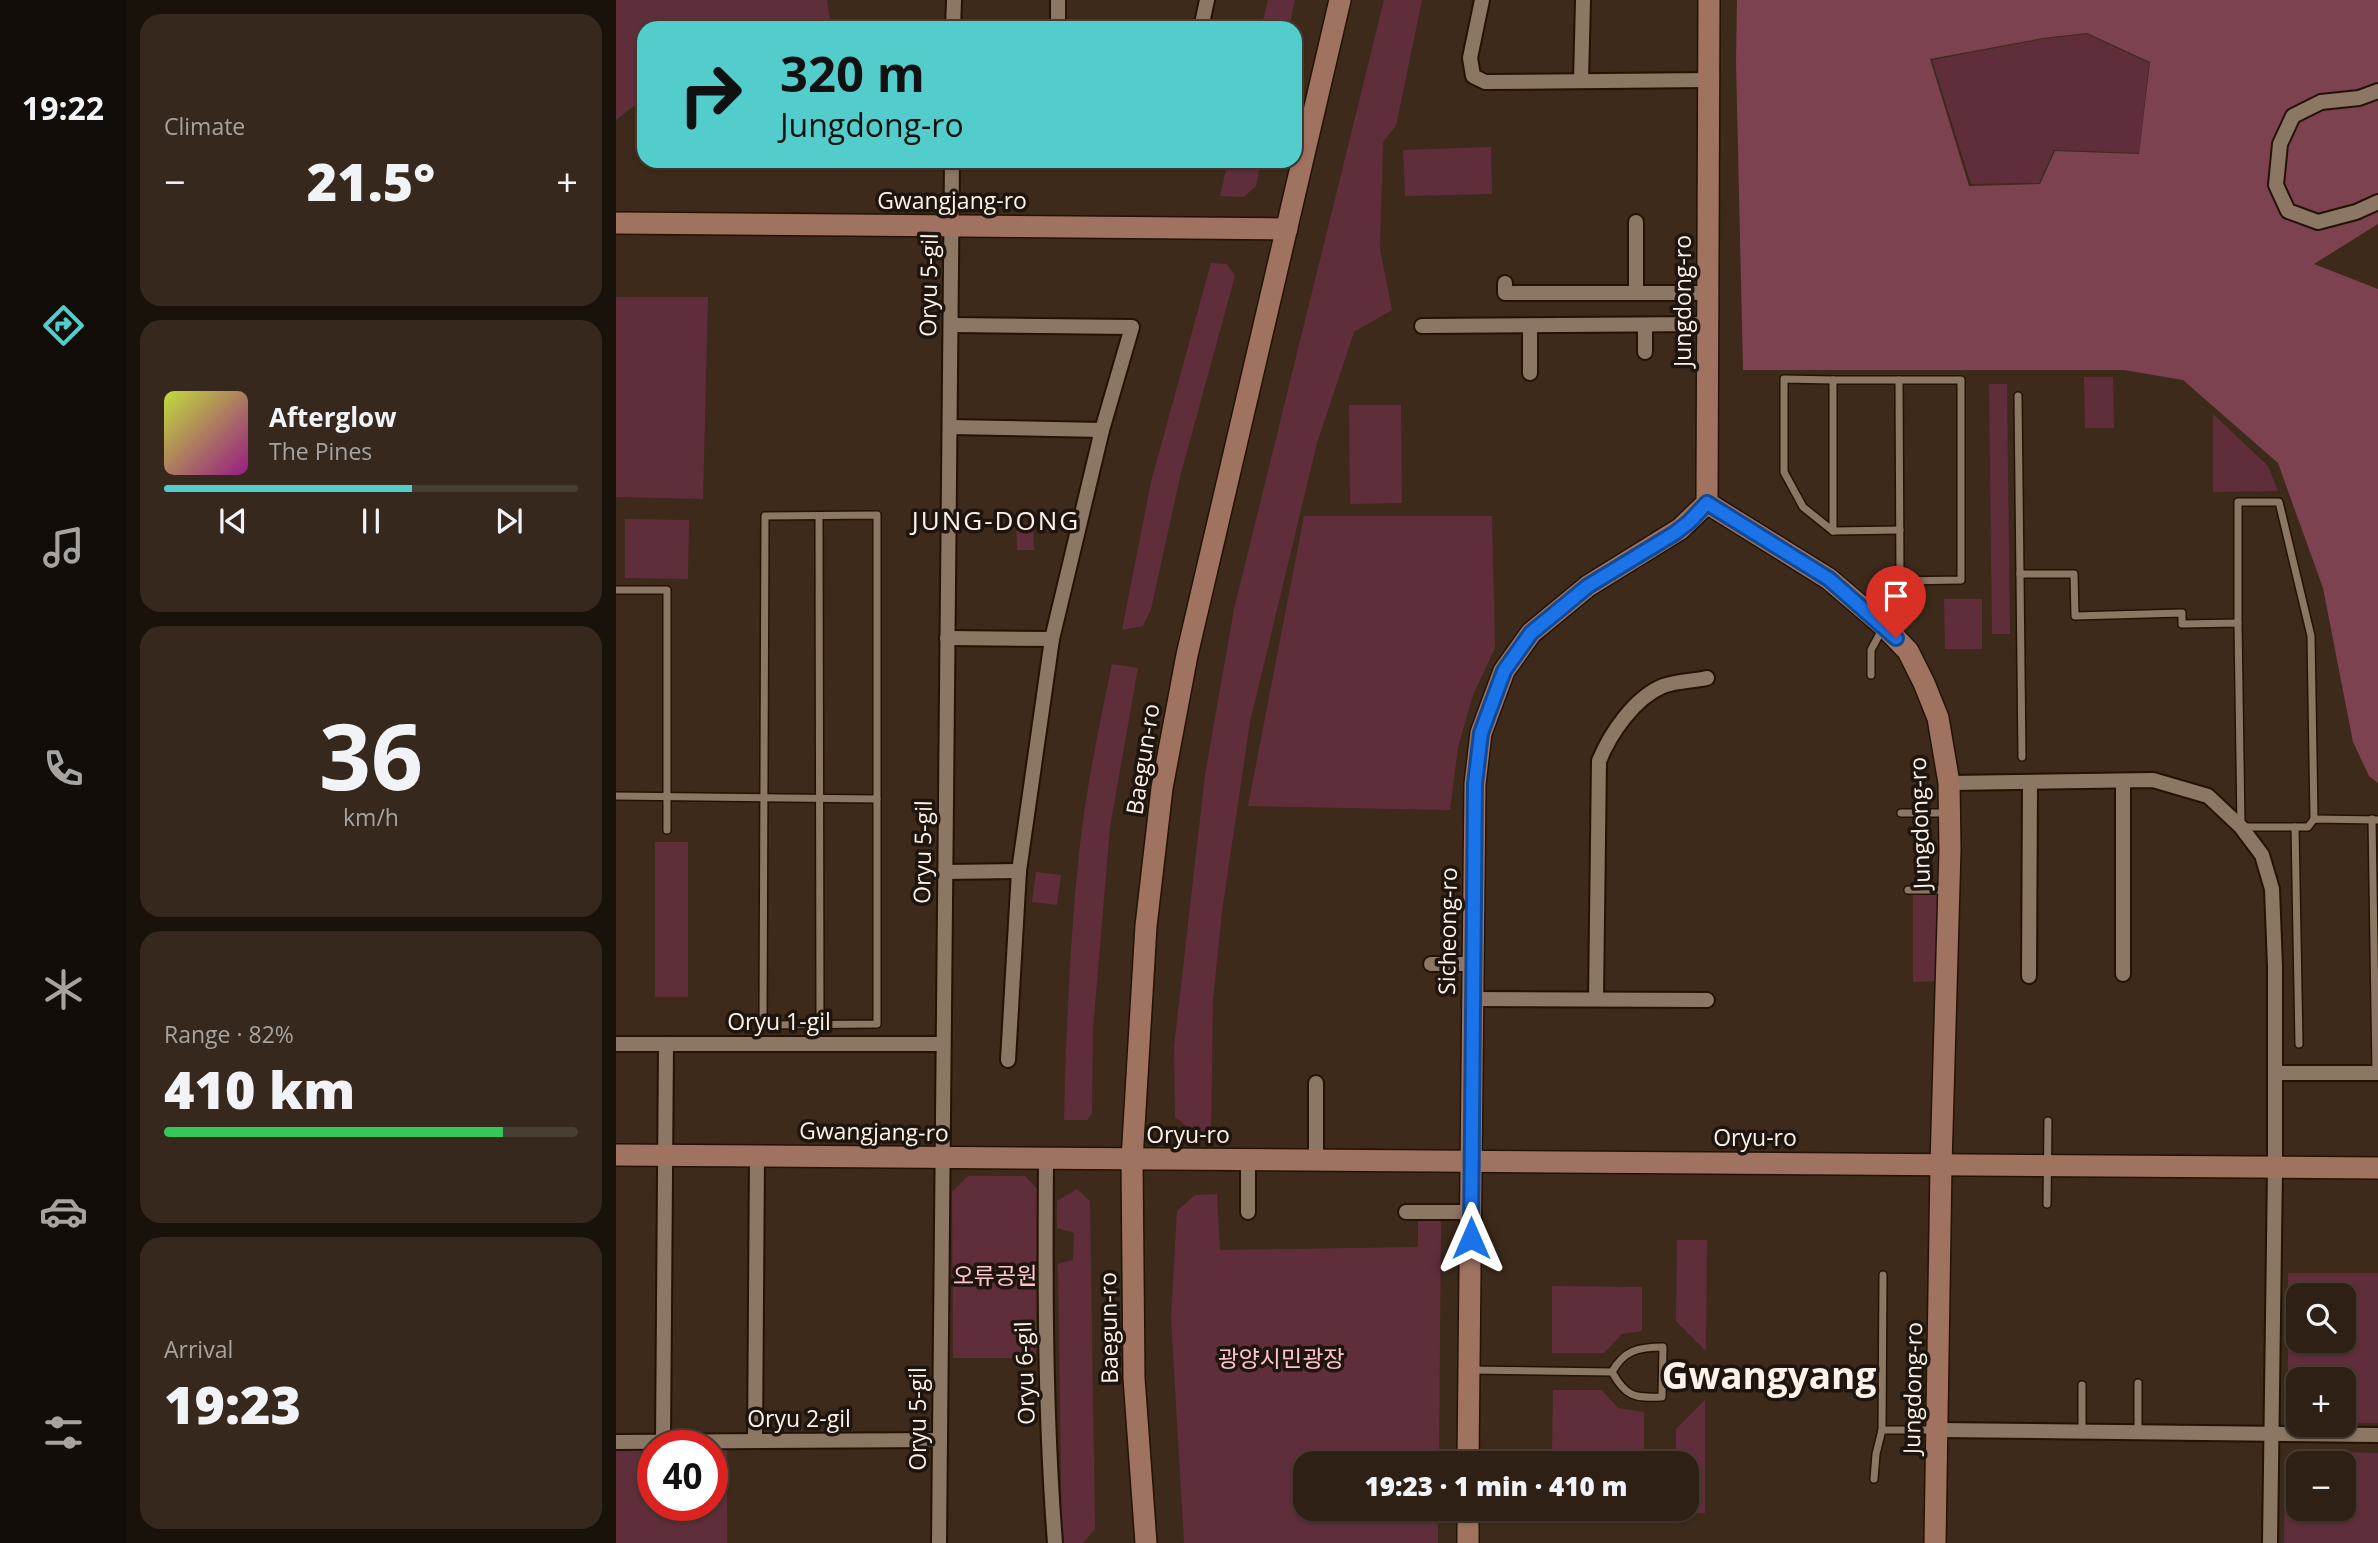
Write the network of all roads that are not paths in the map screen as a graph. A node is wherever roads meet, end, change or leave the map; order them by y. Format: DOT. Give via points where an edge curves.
graph roads {
  1 [pos="954,0"];
  2 [pos="1058,0"];
  3 [pos="1207,0"];
  4 [pos="1340,0"];
  5 [pos="1482,0"];
  6 [pos="1583,0"];
  7 [pos="1709,0"];
  8 [pos="954,21"];
  9 [pos="1058,21"];
  10 [pos="1202,21"];
  11 [pos="1709,80"];
  12 [pos="1581,81"];
  13 [pos="2378,91"];
  14 [pos="1302,164"];
  15 [pos="952,168"];
  16 [pos="1301,168"];
  17 [pos="2378,202"];
  18 [pos="1636,222"];
  19 [pos="616,223"];
  20 [pos="952,226"];
  21 [pos="1287,229"];
  22 [pos="1505,283"];
  23 [pos="1636,293"];
  24 [pos="1708,293"];
  25 [pos="1708,324"];
  26 [pos="951,325"];
  27 [pos="1645,325"];
  28 [pos="1422,326"];
  29 [pos="1530,326"];
  30 [pos="1645,352"];
  31 [pos="1530,373"];
  32 [pos="1833,380"];
  33 [pos="1899,380"];
  34 [pos="2018,396"];
  35 [pos="950,427"];
  36 [pos="1102,430"];
  37 [pos="1707,503"];
  38 [pos="819,516"];
  39 [pos="1900,530"];
  40 [pos="1833,531"];
  41 [pos="2020,574"];
  42 [pos="1900,581"];
  43 [pos="616,590"];
  44 [pos="2238,623"];
  45 [pos="1884,626"];
  46 [pos="947,638"];
  47 [pos="1052,639"];
  48 [pos="1871,675"];
  49 [pos="1707,678"];
  50 [pos="2022,757"];
  51 [pos="2123,780"];
  52 [pos="2030,782"];
  53 [pos="1949,783"];
  54 [pos="616,796"];
  55 [pos="667,796"];
  56 [pos="765,798"];
  57 [pos="818,799"];
  58 [pos="877,799"];
  59 [pos="1901,813"];
  60 [pos="1949,813"];
  61 [pos="2314,819"];
  62 [pos="2375,820"];
  63 [pos="2241,827"];
  64 [pos="2295,827"];
  65 [pos="667,830"];
  66 [pos="1019,871"];
  67 [pos="945,872"];
  68 [pos="1908,890"];
  69 [pos="1949,890"];
  70 [pos="1431,964"];
  71 [pos="1473,964"];
  72 [pos="2376,964"];
  73 [pos="2123,974"];
  74 [pos="2029,976"];
  75 [pos="1473,999"];
  76 [pos="1596,999"];
  77 [pos="1707,1000"];
  78 [pos="820,1025"];
  79 [pos="616,1044"];
  80 [pos="666,1044"];
  81 [pos="943,1044"];
  82 [pos="2299,1044"];
  83 [pos="1008,1060"];
  84 [pos="2275,1073"];
  85 [pos="2377,1073"];
  86 [pos="1316,1083"];
  87 [pos="2048,1121"];
  88 [pos="616,1155"];
  89 [pos="665,1156"];
  90 [pos="757,1156"];
  91 [pos="941,1158"];
  92 [pos="1046,1159"];
  93 [pos="1132,1160"];
  94 [pos="1248,1160"];
  95 [pos="1316,1161"];
  96 [pos="1471,1162"];
  97 [pos="1941,1165"];
  98 [pos="2047,1166"];
  99 [pos="2275,1167"];
  100 [pos="2378,1168"];
  101 [pos="2047,1204"];
  102 [pos="1248,1212"];
  103 [pos="1406,1212"];
  104 [pos="1471,1212"];
  105 [pos="1883,1275"];
  106 [pos="1469,1370"];
  107 [pos="1612,1372"];
  108 [pos="2137,1383"];
  109 [pos="2082,1385"];
  110 [pos="663,1430"];
  111 [pos="1882,1430"];
  112 [pos="1938,1430"];
  113 [pos="2082,1433"];
  114 [pos="2137,1433"];
  115 [pos="2272,1436"];
  116 [pos="2378,1436"];
  117 [pos="940,1440"];
  118 [pos="728,1441"];
  119 [pos="755,1441"];
  120 [pos="616,1442"];
  121 [pos="637,1442"];
  122 [pos="1468,1451"];
  123 [pos="1874,1479"];
  124 [pos="1468,1521"];
  125 [pos="939,1543"];
  126 [pos="1055,1543"];
  127 [pos="1146,1543"];
  128 [pos="1468,1543"];
  129 [pos="1935,1543"];
  130 [pos="2270,1543"];
  1 -- 8 [label="street"];
  2 -- 9 [label="street"];
  3 -- 10 [label="street"];
  4 -- 14 [label="street, Baegun-ro"];
  5 -- 12 [label="street" via="1470,58 1473,76 1485,82"];
  6 -- 12 [label="street"];
  7 -- 11 [label="street, Jungdong-ro"];
  11 -- 12 [label="street"];
  11 -- 24 [label="street, Jungdong-ro"];
  13 -- 17 [label="street" via="2321,102 2293,116 2280,144 2276,185 2288,211 2318,222"];
  15 -- 20 [label="street, Oryu 5-gil"];
  16 -- 21 [label="street, Baegun-ro"];
  18 -- 23 [label="street"];
  19 -- 20 [label="street, Gwangjang-ro"];
  20 -- 21 [label="street, Gwangjang-ro"];
  20 -- 26 [label="street, Oryu 5-gil"];
  21 -- 93 [label="street, Baegun-ro" via="1187,655 1162,788 1146,926"];
  22 -- 23 [label="street" via="1505,293"];
  23 -- 24 [label="street"];
  24 -- 25 [label="street, Jungdong-ro"];
  25 -- 27 [label="street"];
  25 -- 37 [label="street, Jungdong-ro"];
  26 -- 35 [label="street, Oryu 5-gil"];
  26 -- 36 [label="street" via="1132,327"];
  27 -- 29 [label="street"];
  27 -- 30 [label="street"];
  28 -- 29 [label="street"];
  29 -- 31 [label="street"];
  32 -- 33 [label="lane"];
  32 -- 40 [label="lane"];
  32 -- 40 [label="lane" via="1784,379 1784,472 1804,507"];
  33 -- 39 [label="lane"];
  33 -- 42 [label="lane" via="1961,380 1961,580"];
  34 -- 41 [label="lane"];
  35 -- 36 [label="street"];
  35 -- 46 [label="street, Oryu 5-gil"];
  36 -- 47 [label="street"];
  37 -- 45 [label="street, Jungdong-ro" via="1829,579"];
  37 -- 71 [label="street, Sicheong-ro" via="1675,533 1588,586 1531,633 1504,671 1481,733 1475,784"];
  38 -- 56 [label="lane" via="765,516"];
  38 -- 57 [label="lane"];
  38 -- 58 [label="lane" via="877,515"];
  39 -- 40 [label="lane"];
  39 -- 42 [label="lane"];
  41 -- 44 [label="lane" via="2074,574 2075,615 2182,613 2182,624"];
  41 -- 50 [label="lane"];
  42 -- 45 [label="lane"];
  43 -- 55 [label="lane" via="667,590"];
  44 -- 61 [label="lane" via="2238,502 2279,502 2311,636"];
  44 -- 63 [label="lane"];
  45 -- 48 [label="lane" via="1871,650"];
  45 -- 53 [label="street, Jungdong-ro" via="1908,651 1924,683 1938,718"];
  46 -- 47 [label="street"];
  46 -- 67 [label="street, Oryu 5-gil"];
  47 -- 66 [label="street"];
  49 -- 76 [label="street" via="1663,686 1634,706 1609,737 1599,761"];
  51 -- 52 [label="street"];
  51 -- 63 [label="street" via="2153,780 2208,796"];
  51 -- 73 [label="street"];
  52 -- 53 [label="street"];
  52 -- 74 [label="street"];
  53 -- 60 [label="street, Jungdong-ro"];
  54 -- 55 [label="lane"];
  55 -- 56 [label="lane"];
  55 -- 65 [label="lane"];
  56 -- 57 [label="lane"];
  56 -- 78 [label="lane" via="763,1025"];
  57 -- 58 [label="lane"];
  57 -- 78 [label="lane"];
  58 -- 78 [label="lane" via="877,1024"];
  59 -- 60 [label="lane"];
  60 -- 69 [label="street, Jungdong-ro"];
  61 -- 62 [label="lane"];
  61 -- 64 [label="lane" via="2308,827"];
  62 -- 72 [label="lane"];
  63 -- 64 [label="lane"];
  63 -- 84 [label="street" via="2262,855 2272,889"];
  64 -- 82 [label="lane"];
  66 -- 67 [label="street"];
  66 -- 83 [label="street"];
  67 -- 81 [label="street, Oryu 5-gil"];
  68 -- 69 [label="lane"];
  69 -- 97 [label="street, Jungdong-ro"];
  70 -- 71 [label="street"];
  71 -- 75 [label="street, Sicheong-ro"];
  72 -- 85 [label="lane"];
  75 -- 76 [label="street"];
  75 -- 96 [label="street, Sicheong-ro"];
  76 -- 77 [label="street"];
  79 -- 80 [label="street, Oryu 1-gil"];
  80 -- 81 [label="street, Oryu 1-gil"];
  80 -- 89 [label="street"];
  81 -- 91 [label="street, Oryu 5-gil"];
  84 -- 85 [label="street"];
  84 -- 99 [label="street"];
  86 -- 95 [label="street"];
  87 -- 98 [label="lane"];
  88 -- 89 [label="street, Gwangjang-ro"];
  89 -- 90 [label="street, Gwangjang-ro"];
  89 -- 110 [label="street"];
  90 -- 91 [label="street, Gwangjang-ro"];
  90 -- 119 [label="street"];
  91 -- 92 [label="street, Gwangjang-ro"];
  91 -- 117 [label="street, Oryu 5-gil"];
  92 -- 93 [label="street, Gwangjang-ro"];
  92 -- 126 [label="street, Oryu 6-gil" via="1045,1320"];
  93 -- 94 [label="street, Oryu-ro"];
  93 -- 127 [label="street, Baegun-ro" via="1134,1378"];
  94 -- 95 [label="street, Oryu-ro"];
  94 -- 102 [label="street"];
  95 -- 96 [label="street, Oryu-ro"];
  96 -- 97 [label="street, Oryu-ro"];
  96 -- 104 [label="street, Sicheong-ro"];
  97 -- 98 [label="street, Oryu-ro"];
  97 -- 112 [label="street, Jungdong-ro"];
  98 -- 99 [label="street, Oryu-ro"];
  98 -- 101 [label="lane"];
  99 -- 100 [label="street, Oryu-ro"];
  99 -- 115 [label="street"];
  103 -- 104 [label="street"];
  104 -- 106 [label="street, Sicheong-ro"];
  105 -- 111 [label="lane"];
  106 -- 107 [label="lane"];
  106 -- 122 [label="street, Sicheong-ro"];
  107 -- 107 [label="lane" via="1620,1388 1631,1395 1662,1396 1662,1347 1632,1349"];
  108 -- 114 [label="lane"];
  109 -- 113 [label="lane"];
  111 -- 112 [label="lane"];
  111 -- 123 [label="lane"];
  112 -- 113 [label="street"];
  112 -- 129 [label="street, Jungdong-ro"];
  113 -- 114 [label="street"];
  114 -- 115 [label="street"];
  115 -- 116 [label="street"];
  115 -- 130 [label="street"];
  117 -- 119 [label="street, Oryu 2-gil"];
  117 -- 125 [label="street, Oryu 5-gil"];
  118 -- 119 [label="street, Oryu 2-gil"];
  120 -- 121 [label="street, Oryu 2-gil"];
  124 -- 128 [label="street"];
}
